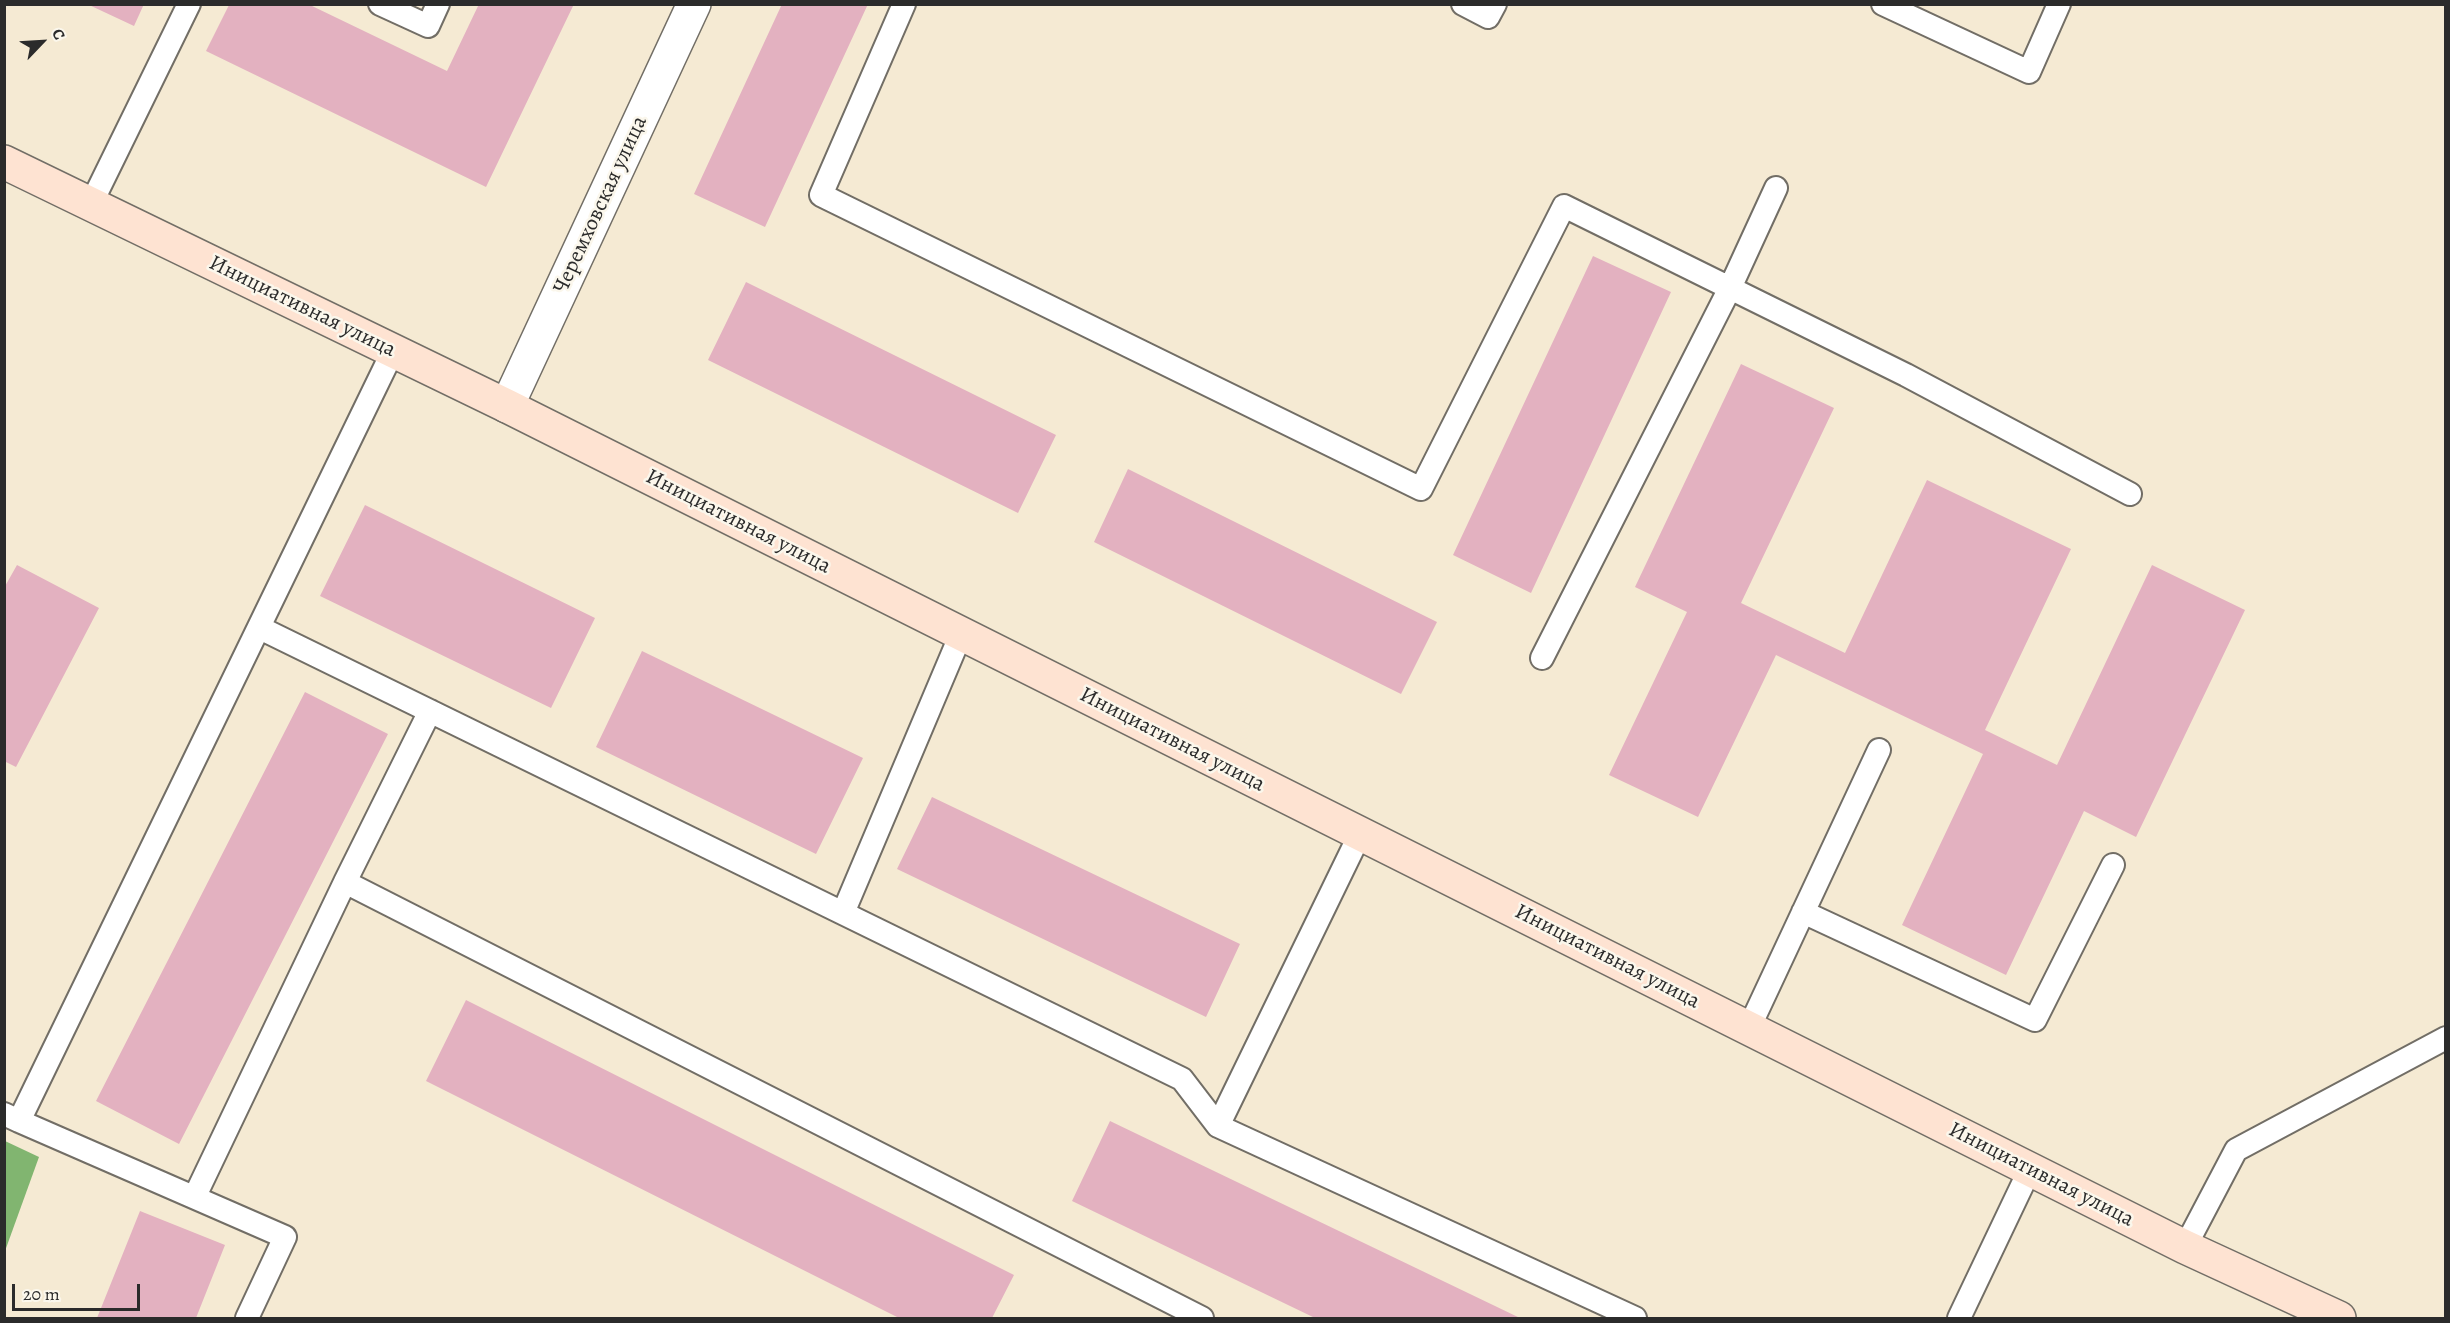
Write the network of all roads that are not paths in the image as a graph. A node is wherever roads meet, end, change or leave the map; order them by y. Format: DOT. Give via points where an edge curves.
graph roads {
  1 [pos="189,4"];
  2 [pos="380,4"];
  3 [pos="438,4"];
  4 [pos="694,4"];
  5 [pos="904,4"];
  6 [pos="1463,4"];
  7 [pos="1495,4"];
  8 [pos="1883,4"];
  9 [pos="2060,4"];
  10 [pos="4,162"];
  11 [pos="1776,188"];
  12 [pos="91,204"];
  13 [pos="1730,288"];
  14 [pos="393,351"];
  15 [pos="507,406"];
  16 [pos="2130,494"];
  17 [pos="260,628"];
  18 [pos="961,634"];
  19 [pos="1542,658"];
  20 [pos="430,711"];
  21 [pos="1879,750"];
  22 [pos="1360,834"];
  23 [pos="2113,865"];
  24 [pos="345,882"];
  25 [pos="1803,912"];
  26 [pos="843,913"];
  27 [pos="1749,1028"];
  28 [pos="2445,1038"];
  29 [pos="12,1117"];
  30 [pos="1218,1126"];
  31 [pos="2030,1169"];
  32 [pos="195,1196"];
  33 [pos="2185,1247"];
  34 [pos="247,1318"];
  35 [pos="1202,1318"];
  36 [pos="1635,1318"];
  37 [pos="1959,1318"];
  38 [pos="2339,1318"];
  1 -- 12 [label="lane"];
  2 -- 3 [label="lane" via="428,26"];
  4 -- 15 [label="street, Черемховская улица"];
  5 -- 13 [label="lane" via="821,195 1421,489 1564,206"];
  6 -- 7 [label="lane" via="1488,17"];
  8 -- 9 [label="lane" via="2029,72"];
  10 -- 12 [label="main road, Инициативная улица"];
  11 -- 13 [label="lane"];
  12 -- 14 [label="main road, Инициативная улица"];
  13 -- 16 [label="lane" via="1906,375"];
  13 -- 19 [label="lane"];
  14 -- 15 [label="main road, Инициативная улица"];
  14 -- 17 [label="lane"];
  15 -- 18 [label="main road, Инициативная улица"];
  17 -- 20 [label="lane"];
  17 -- 29 [label="lane"];
  18 -- 22 [label="main road, Инициативная улица"];
  18 -- 26 [label="lane"];
  20 -- 24 [label="lane"];
  20 -- 26 [label="lane"];
  21 -- 25 [label="lane"];
  22 -- 27 [label="main road, Инициативная улица"];
  22 -- 30 [label="lane"];
  23 -- 25 [label="lane" via="2035,1020"];
  24 -- 32 [label="lane"];
  24 -- 35 [label="lane"];
  25 -- 27 [label="lane"];
  26 -- 30 [label="lane" via="1182,1078"];
  27 -- 31 [label="main road, Инициативная улица"];
  28 -- 33 [label="lane" via="2236,1150"];
  29 -- 32 [label="lane"];
  30 -- 36 [label="lane"];
  31 -- 33 [label="main road, Инициативная улица"];
  31 -- 37 [label="lane"];
  32 -- 34 [label="lane" via="285,1237"];
  33 -- 38 [label="main road, Инициативная улица"];
}
